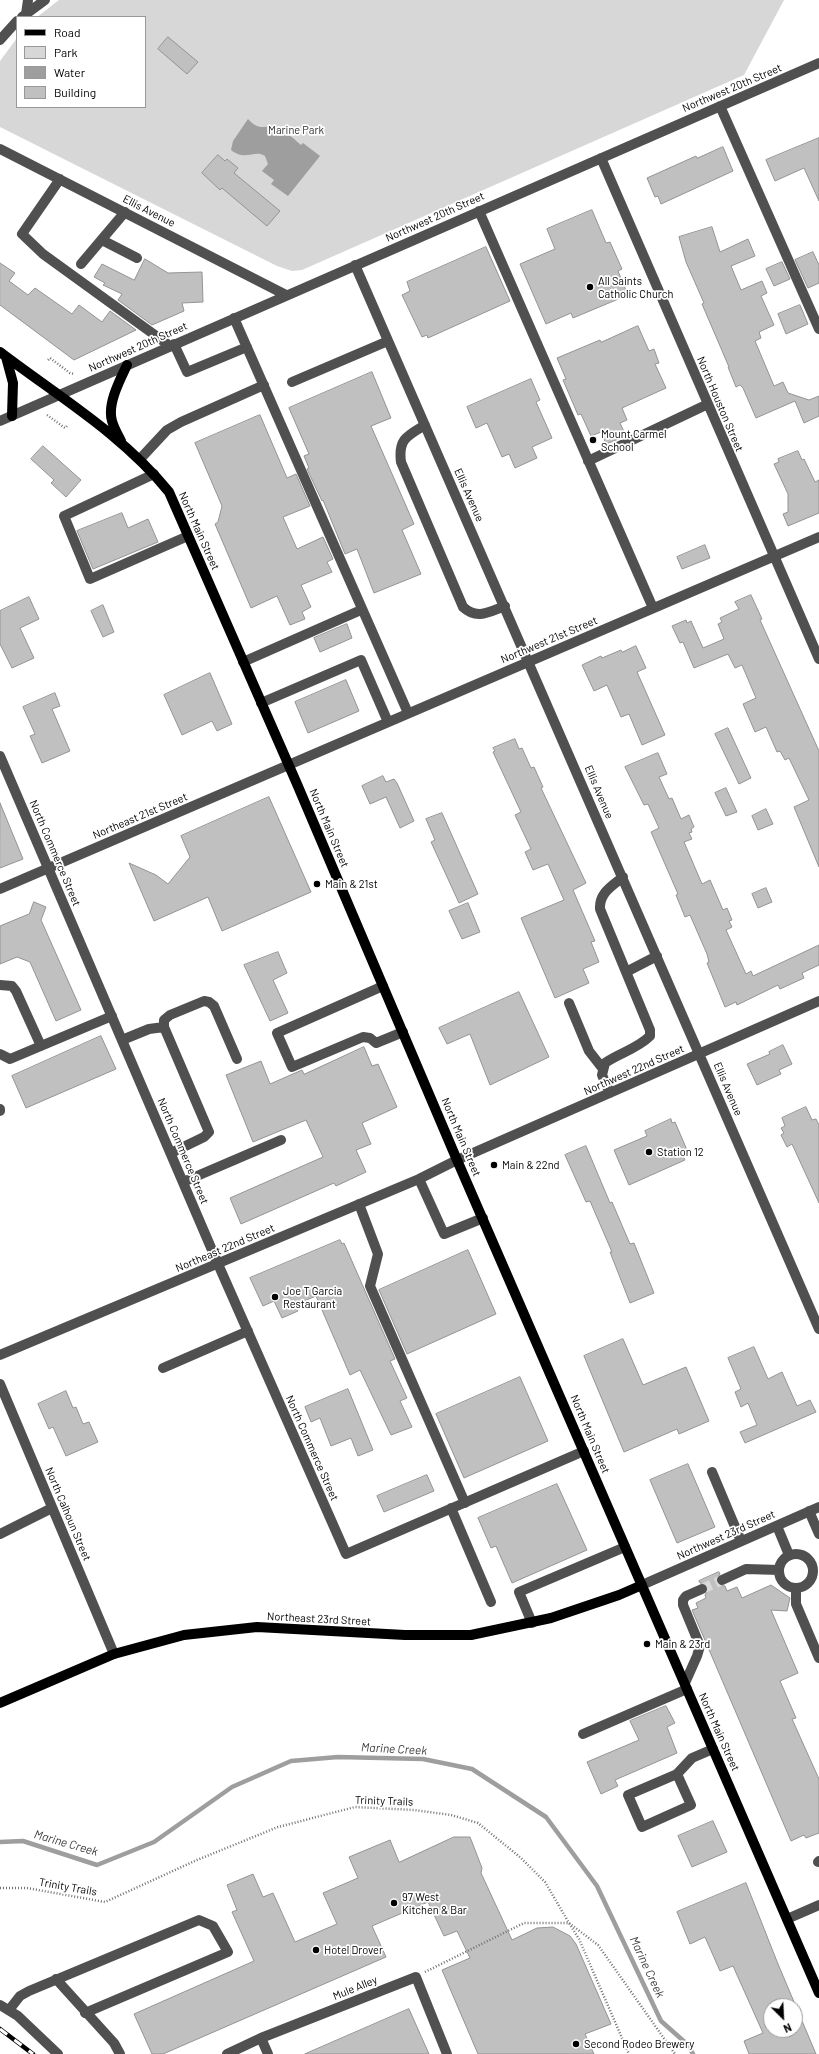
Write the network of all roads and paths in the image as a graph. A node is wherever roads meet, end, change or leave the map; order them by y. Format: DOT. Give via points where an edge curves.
graph roads {
  1 [pos="28,0"];
  2 [pos="45,0"];
  3 [pos="24,16"];
  4 [pos="16,22"];
  5 [pos="0,40"];
  6 [pos="819,63"];
  7 [pos="720,106"];
  8 [pos="0,149"];
  9 [pos="600,158"];
  10 [pos="60,179"];
  11 [pos="479,211"];
  12 [pos="125,212"];
  13 [pos="102,240"];
  14 [pos="136,258"];
  15 [pos="80,264"];
  16 [pos="355,265"];
  17 [pos="286,296"];
  18 [pos="234,318"];
  19 [pos="819,329"];
  20 [pos="388,340"];
  21 [pos="172,345"];
  22 [pos="247,347"];
  23 [pos="3,355"];
  24 [pos="48,360"];
  25 [pos="127,365"];
  26 [pos="77,375"];
  27 [pos="292,382"];
  28 [pos="264,385"];
  29 [pos="60,395"];
  30 [pos="708,404"];
  31 [pos="47,415"];
  32 [pos="12,416"];
  33 [pos="0,421"];
  34 [pos="68,425"];
  35 [pos="425,425"];
  36 [pos="122,443"];
  37 [pos="140,460"];
  38 [pos="588,461"];
  39 [pos="154,474"];
  40 [pos="188,536"];
  41 [pos="819,537"];
  42 [pos="774,557"];
  43 [pos="505,606"];
  44 [pos="653,608"];
  45 [pos="361,610"];
  46 [pos="819,659"];
  47 [pos="529,661"];
  48 [pos="243,662"];
  49 [pos="260,703"];
  50 [pos="408,713"];
  51 [pos="388,722"];
  52 [pos="0,756"];
  53 [pos="289,764"];
  54 [pos="49,868"];
  55 [pos="623,876"];
  56 [pos="0,889"];
  57 [pos="657,956"];
  58 [pos="626,972"];
  59 [pos="0,985"];
  60 [pos="383,986"];
  61 [pos="819,1001"];
  62 [pos="568,1003"];
  63 [pos="112,1016"];
  64 [pos="164,1027"];
  65 [pos="403,1032"];
  66 [pos="122,1040"];
  67 [pos="41,1046"];
  68 [pos="0,1054"];
  69 [pos="700,1054"];
  70 [pos="237,1059"];
  71 [pos="602,1069"];
  72 [pos="610,1093"];
  73 [pos="281,1140"];
  74 [pos="171,1153"];
  75 [pos="458,1160"];
  76 [pos="419,1179"];
  77 [pos="183,1182"];
  78 [pos="358,1204"];
  79 [pos="483,1218"];
  80 [pos="218,1264"];
  81 [pos="819,1329"];
  82 [pos="248,1331"];
  83 [pos="0,1355"];
  84 [pos="163,1368"];
  85 [pos="0,1384"];
  86 [pos="584,1451"];
  87 [pos="712,1472"];
  88 [pos="465,1502"];
  89 [pos="819,1507"];
  90 [pos="52,1508"];
  91 [pos="451,1508"];
  92 [pos="809,1511"];
  93 [pos="777,1526"];
  94 [pos="0,1534"];
  95 [pos="819,1534"];
  96 [pos="741,1541"];
  97 [pos="625,1547"];
  98 [pos="790,1555"];
  99 [pos="779,1570"];
  100 [pos="722,1580"];
  101 [pos="642,1585"];
  102 [pos="796,1588"];
  103 [pos="702,1589"];
  104 [pos="491,1602"];
  105 [pos="532,1623"];
  106 [pos="114,1654"];
  107 [pos="819,1658"];
  108 [pos="686,1686"];
  109 [pos="0,1703"];
  110 [pos="583,1734"];
  111 [pos="713,1749"];
  112 [pos="677,1774"];
  113 [pos="0,1888"];
  114 [pos="819,1905"];
  115 [pos="787,1919"];
  116 [pos="569,1923"];
  117 [pos="416,1976"];
  118 [pos="56,1980"];
  119 [pos="819,1993"];
  120 [pos="4,2008"];
  121 [pos="85,2013"];
  122 [pos="261,2038"];
  123 [pos="58,2054"];
  124 [pos="120,2054"];
  125 [pos="227,2054"];
  126 [pos="268,2054"];
  127 [pos="447,2054"];
  128 [pos="629,2054"];
  129 [pos="675,2054"];
  1 -- 3 [label="street"];
  2 -- 3 [label="street"];
  4 -- 5 [label="street"];
  6 -- 7 [label="street, Northwest 20th Street"];
  7 -- 9 [label="street, Northwest 20th Street"];
  7 -- 19 [label="street"];
  8 -- 10 [label="street, Ellis Avenue"];
  9 -- 11 [label="street, Northwest 20th Street"];
  9 -- 30 [label="street, North Houston Street"];
  10 -- 12 [label="street, Ellis Avenue"];
  10 -- 21 [label="street" via="22,234 43,254"];
  11 -- 16 [label="street, Northwest 20th Street"];
  11 -- 38 [label="street"];
  12 -- 13 [label="street"];
  12 -- 17 [label="street, Ellis Avenue"];
  13 -- 14 [label="street"];
  13 -- 15 [label="street"];
  16 -- 17 [label="street, Northwest 20th Street"];
  16 -- 20 [label="street, Ellis Avenue"];
  17 -- 18 [label="street, Northwest 20th Street"];
  18 -- 21 [label="street, Northwest 20th Street"];
  18 -- 22 [label="street"];
  20 -- 27 [label="street"];
  20 -- 35 [label="street, Ellis Avenue"];
  21 -- 22 [label="street" via="187,372"];
  21 -- 25 [label="street, Northwest 20th Street"];
  22 -- 28 [label="street"];
  23 -- 29 [label="main road, North Main Street"];
  23 -- 32 [label="main road" via="13,383"];
  24 -- 26 [label="path" via="50,358 70,373"];
  25 -- 29 [label="street, Northwest 20th Street"];
  25 -- 36 [label="main road" via="116,389 112,420"];
  28 -- 37 [label="street" via="167,430"];
  28 -- 45 [label="street"];
  29 -- 32 [label="street, Northwest 20th Street"];
  29 -- 36 [label="main road, North Main Street"];
  30 -- 38 [label="street"];
  30 -- 42 [label="street, North Houston Street"];
  31 -- 34 [label="path" via="65,428"];
  32 -- 33 [label="street, Northwest 20th Street"];
  35 -- 43 [label="street, Ellis Avenue"];
  35 -- 43 [label="street" via="407,436 403,442 400,451 401,462 463,607 478,615"];
  36 -- 37 [label="main road, North Main Street"];
  37 -- 39 [label="main road, North Main Street"];
  38 -- 44 [label="street"];
  39 -- 40 [label="main road, North Main Street" via="169,492"];
  39 -- 40 [label="street" via="64,516 90,579"];
  40 -- 48 [label="main road, North Main Street"];
  41 -- 42 [label="street, Northwest 21st Street"];
  42 -- 44 [label="street, Northwest 21st Street"];
  42 -- 46 [label="street, North Houston Street"];
  43 -- 47 [label="street, Ellis Avenue"];
  44 -- 47 [label="street, Northwest 21st Street"];
  45 -- 48 [label="street"];
  45 -- 50 [label="street"];
  47 -- 50 [label="street, Northwest 21st Street"];
  47 -- 55 [label="street, Ellis Avenue"];
  48 -- 49 [label="main road, North Main Street"];
  49 -- 51 [label="street" via="361,660"];
  49 -- 53 [label="main road, North Main Street"];
  50 -- 51 [label="street, Northwest 21st Street"];
  51 -- 53 [label="street, Northwest 21st Street"];
  52 -- 54 [label="street, North Commerce Street"];
  53 -- 54 [label="street, Northeast 21st Street"];
  53 -- 60 [label="main road, North Main Street"];
  54 -- 56 [label="street, Northeast 21st Street"];
  54 -- 63 [label="street, North Commerce Street"];
  55 -- 57 [label="street, Ellis Avenue"];
  55 -- 58 [label="street" via="604,893 600,900 600,909"];
  57 -- 58 [label="street"];
  57 -- 69 [label="street, Ellis Avenue"];
  58 -- 71 [label="street" via="650,1030 650,1036 643,1044 613,1057"];
  59 -- 67 [label="street" via="12,986 16,991"];
  60 -- 65 [label="main road, North Main Street"];
  60 -- 65 [label="street" via="277,1033 292,1067 363,1037 370,1038 376,1043"];
  61 -- 69 [label="street, Northwest 22nd Street"];
  62 -- 71 [label="street" via="589,1051"];
  63 -- 66 [label="street, North Commerce Street"];
  63 -- 67 [label="street"];
  64 -- 66 [label="street" via="149,1029"];
  64 -- 70 [label="street" via="164,1020 170,1015 204,1001 210,1002"];
  64 -- 74 [label="street" via="209,1132"];
  65 -- 75 [label="main road, North Main Street"];
  66 -- 74 [label="street, North Commerce Street"];
  67 -- 68 [label="street" via="10,1059"];
  69 -- 72 [label="street, Northwest 22nd Street"];
  69 -- 81 [label="street, Ellis Avenue"];
  71 -- 72 [label="street"];
  72 -- 75 [label="street, Northwest 22nd Street"];
  73 -- 77 [label="street"];
  74 -- 77 [label="street, North Commerce Street"];
  75 -- 76 [label="street, Northeast 22nd Street"];
  75 -- 79 [label="main road, North Main Street"];
  76 -- 78 [label="street, Northeast 22nd Street"];
  76 -- 79 [label="street" via="444,1234"];
  77 -- 80 [label="street, North Commerce Street"];
  78 -- 80 [label="street, Northeast 22nd Street"];
  78 -- 88 [label="street" via="378,1254 370,1286"];
  79 -- 86 [label="main road, North Main Street"];
  80 -- 82 [label="street, North Commerce Street"];
  80 -- 83 [label="street, Northeast 22nd Street"];
  82 -- 84 [label="street"];
  82 -- 91 [label="street, North Commerce Street" via="346,1554"];
  85 -- 90 [label="street, North Calhoun Street"];
  86 -- 88 [label="street"];
  86 -- 97 [label="main road, North Main Street"];
  87 -- 96 [label="street"];
  88 -- 91 [label="street"];
  89 -- 92 [label="street, Northwest 23rd Street"];
  90 -- 94 [label="street"];
  90 -- 106 [label="street, North Calhoun Street"];
  91 -- 104 [label="street"];
  92 -- 93 [label="street, Northwest 23rd Street"];
  92 -- 95 [label="street"];
  93 -- 96 [label="street, Northwest 23rd Street"];
  93 -- 98 [label="street"];
  96 -- 101 [label="street, Northwest 23rd Street"];
  97 -- 101 [label="main road, North Main Street"];
  97 -- 105 [label="street" via="519,1592"];
  98 -- 99 [label="street" via="781,1562"];
  98 -- 102 [label="street" via="801,1554 813,1566 814,1572 809,1582"];
  99 -- 100 [label="street" via="746,1569"];
  99 -- 102 [label="street" via="780,1578"];
  101 -- 105 [label="main road, Northeast 23rd Street"];
  101 -- 108 [label="main road, North Main Street"];
  102 -- 107 [label="street" via="796,1604"];
  103 -- 108 [label="street" via="683,1600 683,1606 700,1646"];
  105 -- 106 [label="main road, Northeast 23rd Street" via="471,1635 404,1635 257,1627 184,1635"];
  106 -- 109 [label="main road, Northeast 23rd Street"];
  108 -- 110 [label="street"];
  108 -- 111 [label="main road, North Main Street"];
  111 -- 112 [label="street" via="692,1758"];
  111 -- 115 [label="main road, North Main Street"];
  112 -- 112 [label="street" via="628,1795 642,1827 691,1805"];
  113 -- 116 [label="path, Trinity Trails" via="27,1888 105,1902 278,1827 355,1807 414,1810 452,1815 478,1823 521,1858 545,1882"];
  114 -- 115 [label="street"];
  115 -- 119 [label="main road, North Main Street"];
  116 -- 117 [label="path" via="524,1923"];
  116 -- 128 [label="path" via="579,1939"];
  116 -- 129 [label="path, Trinity Trails" via="598,1945"];
  117 -- 122 [label="street, Mule Alley"];
  117 -- 127 [label="street"];
  118 -- 120 [label="street" via="20,1996"];
  118 -- 121 [label="street"];
  118 -- 121 [label="street" via="199,1920 213,1926 228,1952"];
  120 -- 123 [label="street" via="18,2016"];
  121 -- 124 [label="street" via="114,2043"];
  122 -- 125 [label="street, Mule Alley"];
  122 -- 126 [label="street"];
}
